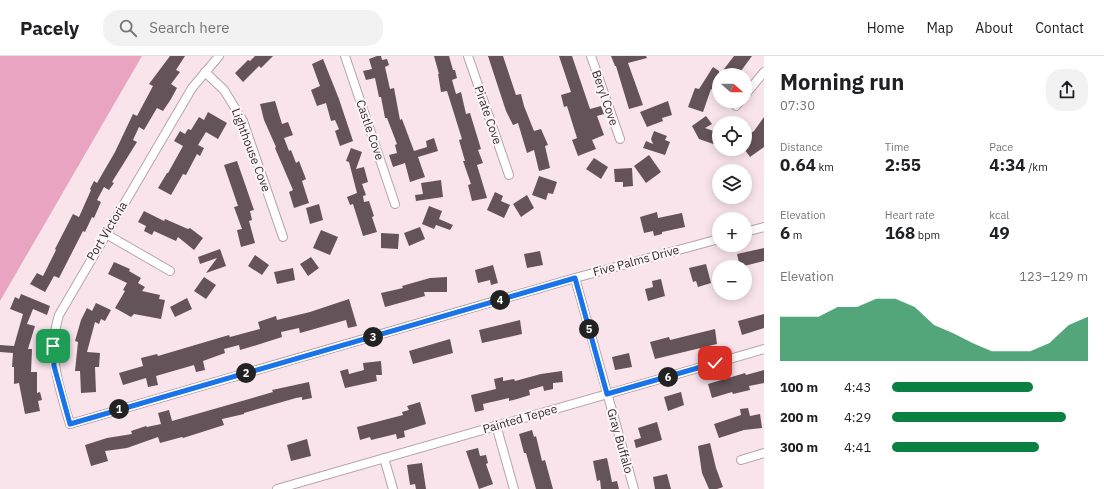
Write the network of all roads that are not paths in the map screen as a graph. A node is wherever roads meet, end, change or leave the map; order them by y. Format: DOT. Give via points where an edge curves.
graph roads {
  1 [pos="219,56"];
  2 [pos="345,56"];
  3 [pos="468,56"];
  4 [pos="591,56"];
  5 [pos="205,72"];
  6 [pos="764,72"];
  7 [pos="752,87"];
  8 [pos="620,139"];
  9 [pos="509,175"];
  10 [pos="395,204"];
  11 [pos="764,228"];
  12 [pos="752,231"];
  13 [pos="106,234"];
  14 [pos="283,237"];
  15 [pos="712,241"];
  16 [pos="170,271"];
  17 [pos="575,278"];
  18 [pos="764,349"];
  19 [pos="607,394"];
  20 [pos="70,424"];
  21 [pos="496,425"];
  22 [pos="764,453"];
  23 [pos="384,458"];
  24 [pos="741,460"];
  25 [pos="277,489"];
  26 [pos="393,489"];
  27 [pos="514,489"];
  28 [pos="634,489"];
  1 -- 5 [label="street, Port Victoria"];
  2 -- 10 [label="street, Castle Cove"];
  3 -- 9 [label="street, Pirate Cove"];
  4 -- 8 [label="street, Beryl Cove"];
  5 -- 13 [label="street, Port Victoria" via="192,88"];
  5 -- 14 [label="street, Lighthouse Cove" via="224,90 243,121"];
  6 -- 7 [label="street"];
  11 -- 12 [label="street"];
  13 -- 16 [label="street"];
  13 -- 20 [label="street, Port Victoria" via="63,306 54,335 54,366"];
  15 -- 17 [label="street, Five Palms Drive"];
  17 -- 19 [label="street, Gray Buffalo"];
  17 -- 20 [label="street, Five Palms Drive"];
  18 -- 19 [label="street, Painted Tepee"];
  19 -- 21 [label="street, Painted Tepee"];
  19 -- 28 [label="street, Gray Buffalo"];
  21 -- 23 [label="street, Painted Tepee"];
  21 -- 27 [label="street"];
  22 -- 24 [label="street"];
  23 -- 25 [label="street, Painted Tepee"];
  23 -- 26 [label="street"];
}
